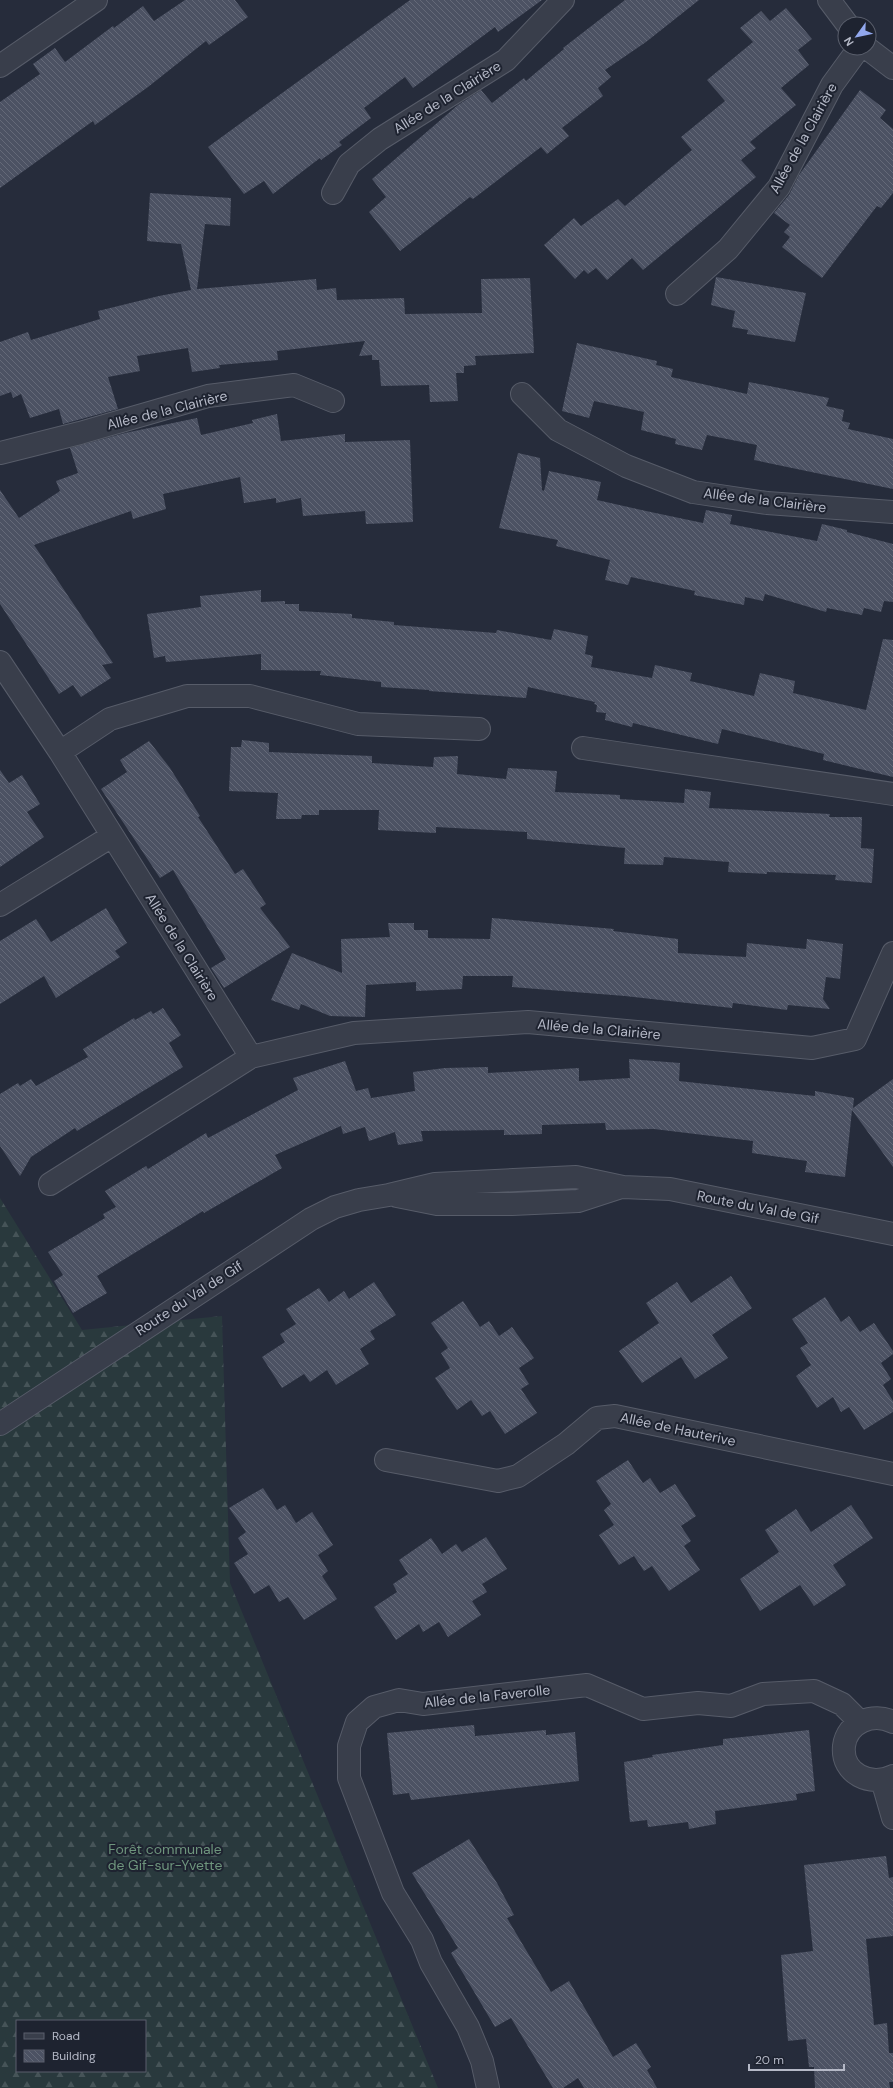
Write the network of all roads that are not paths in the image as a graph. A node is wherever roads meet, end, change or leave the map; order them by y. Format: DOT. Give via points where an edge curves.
graph roads {
  1 [pos="96,0"];
  2 [pos="563,0"];
  3 [pos="829,0"];
  4 [pos="841,16"];
  5 [pos="853,56"];
  6 [pos="877,56"];
  7 [pos="0,66"];
  8 [pos="893,68"];
  9 [pos="333,194"];
  10 [pos="677,294"];
  11 [pos="522,394"];
  12 [pos="333,401"];
  13 [pos="0,453"];
  14 [pos="893,512"];
  15 [pos="0,662"];
  16 [pos="479,729"];
  17 [pos="582,748"];
  18 [pos="60,752"];
  19 [pos="893,794"];
  20 [pos="112,836"];
  21 [pos="0,905"];
  22 [pos="893,953"];
  23 [pos="251,1058"];
  24 [pos="50,1184"];
  25 [pos="893,1234"];
  26 [pos="0,1424"];
  27 [pos="386,1460"];
  28 [pos="893,1474"];
  29 [pos="860,1722"];
  30 [pos="893,1722"];
  31 [pos="888,1778"];
  32 [pos="893,1818"];
  33 [pos="488,2088"];
  1 -- 7 [label="street"];
  2 -- 9 [label="street, Allée de la Clairière" via="506,60 380,139 349,164"];
  3 -- 4 [label="street"];
  5 -- 10 [label="street, Allée de la Clairière" via="832,85 779,187 728,249"];
  6 -- 8 [label="street"];
  11 -- 14 [label="street, Allée de la Clairière" via="558,430 626,466 693,492 767,503"];
  12 -- 13 [label="street, Allée de la Clairière" via="294,385 208,396"];
  15 -- 18 [label="street, Allée de la Clairière"];
  16 -- 18 [label="street" via="358,724 250,696 187,696 110,719"];
  17 -- 19 [label="street"];
  18 -- 20 [label="street, Allée de la Clairière"];
  20 -- 21 [label="street"];
  20 -- 23 [label="street, Allée de la Clairière"];
  22 -- 23 [label="street, Allée de la Clairière" via="855,1039 812,1048 528,1022 354,1033"];
  23 -- 24 [label="street, Allée de la Clairière"];
  25 -- 26 [label="street, Route du Val de Gif" via="670,1189 623,1187 578,1201 512,1204 436,1204 389,1195 359,1200 311,1219"];
  27 -- 28 [label="street, Allée de Hauterive" via="498,1481 518,1476 566,1444 597,1418 615,1416"];
  29 -- 30 [label="street" via="878,1717"];
  29 -- 31 [label="street" via="847,1736 844,1746 848,1765 863,1778 872,1781"];
  29 -- 33 [label="street, Allée de la Faverolle" via="842,1704 814,1691 763,1694 731,1706 698,1703 643,1709 587,1685 423,1704 399,1700 374,1707 358,1722 349,1746 349,1778 393,1893 422,1940 431,1963 468,2027 482,2061"];
  31 -- 32 [label="street"];
}
